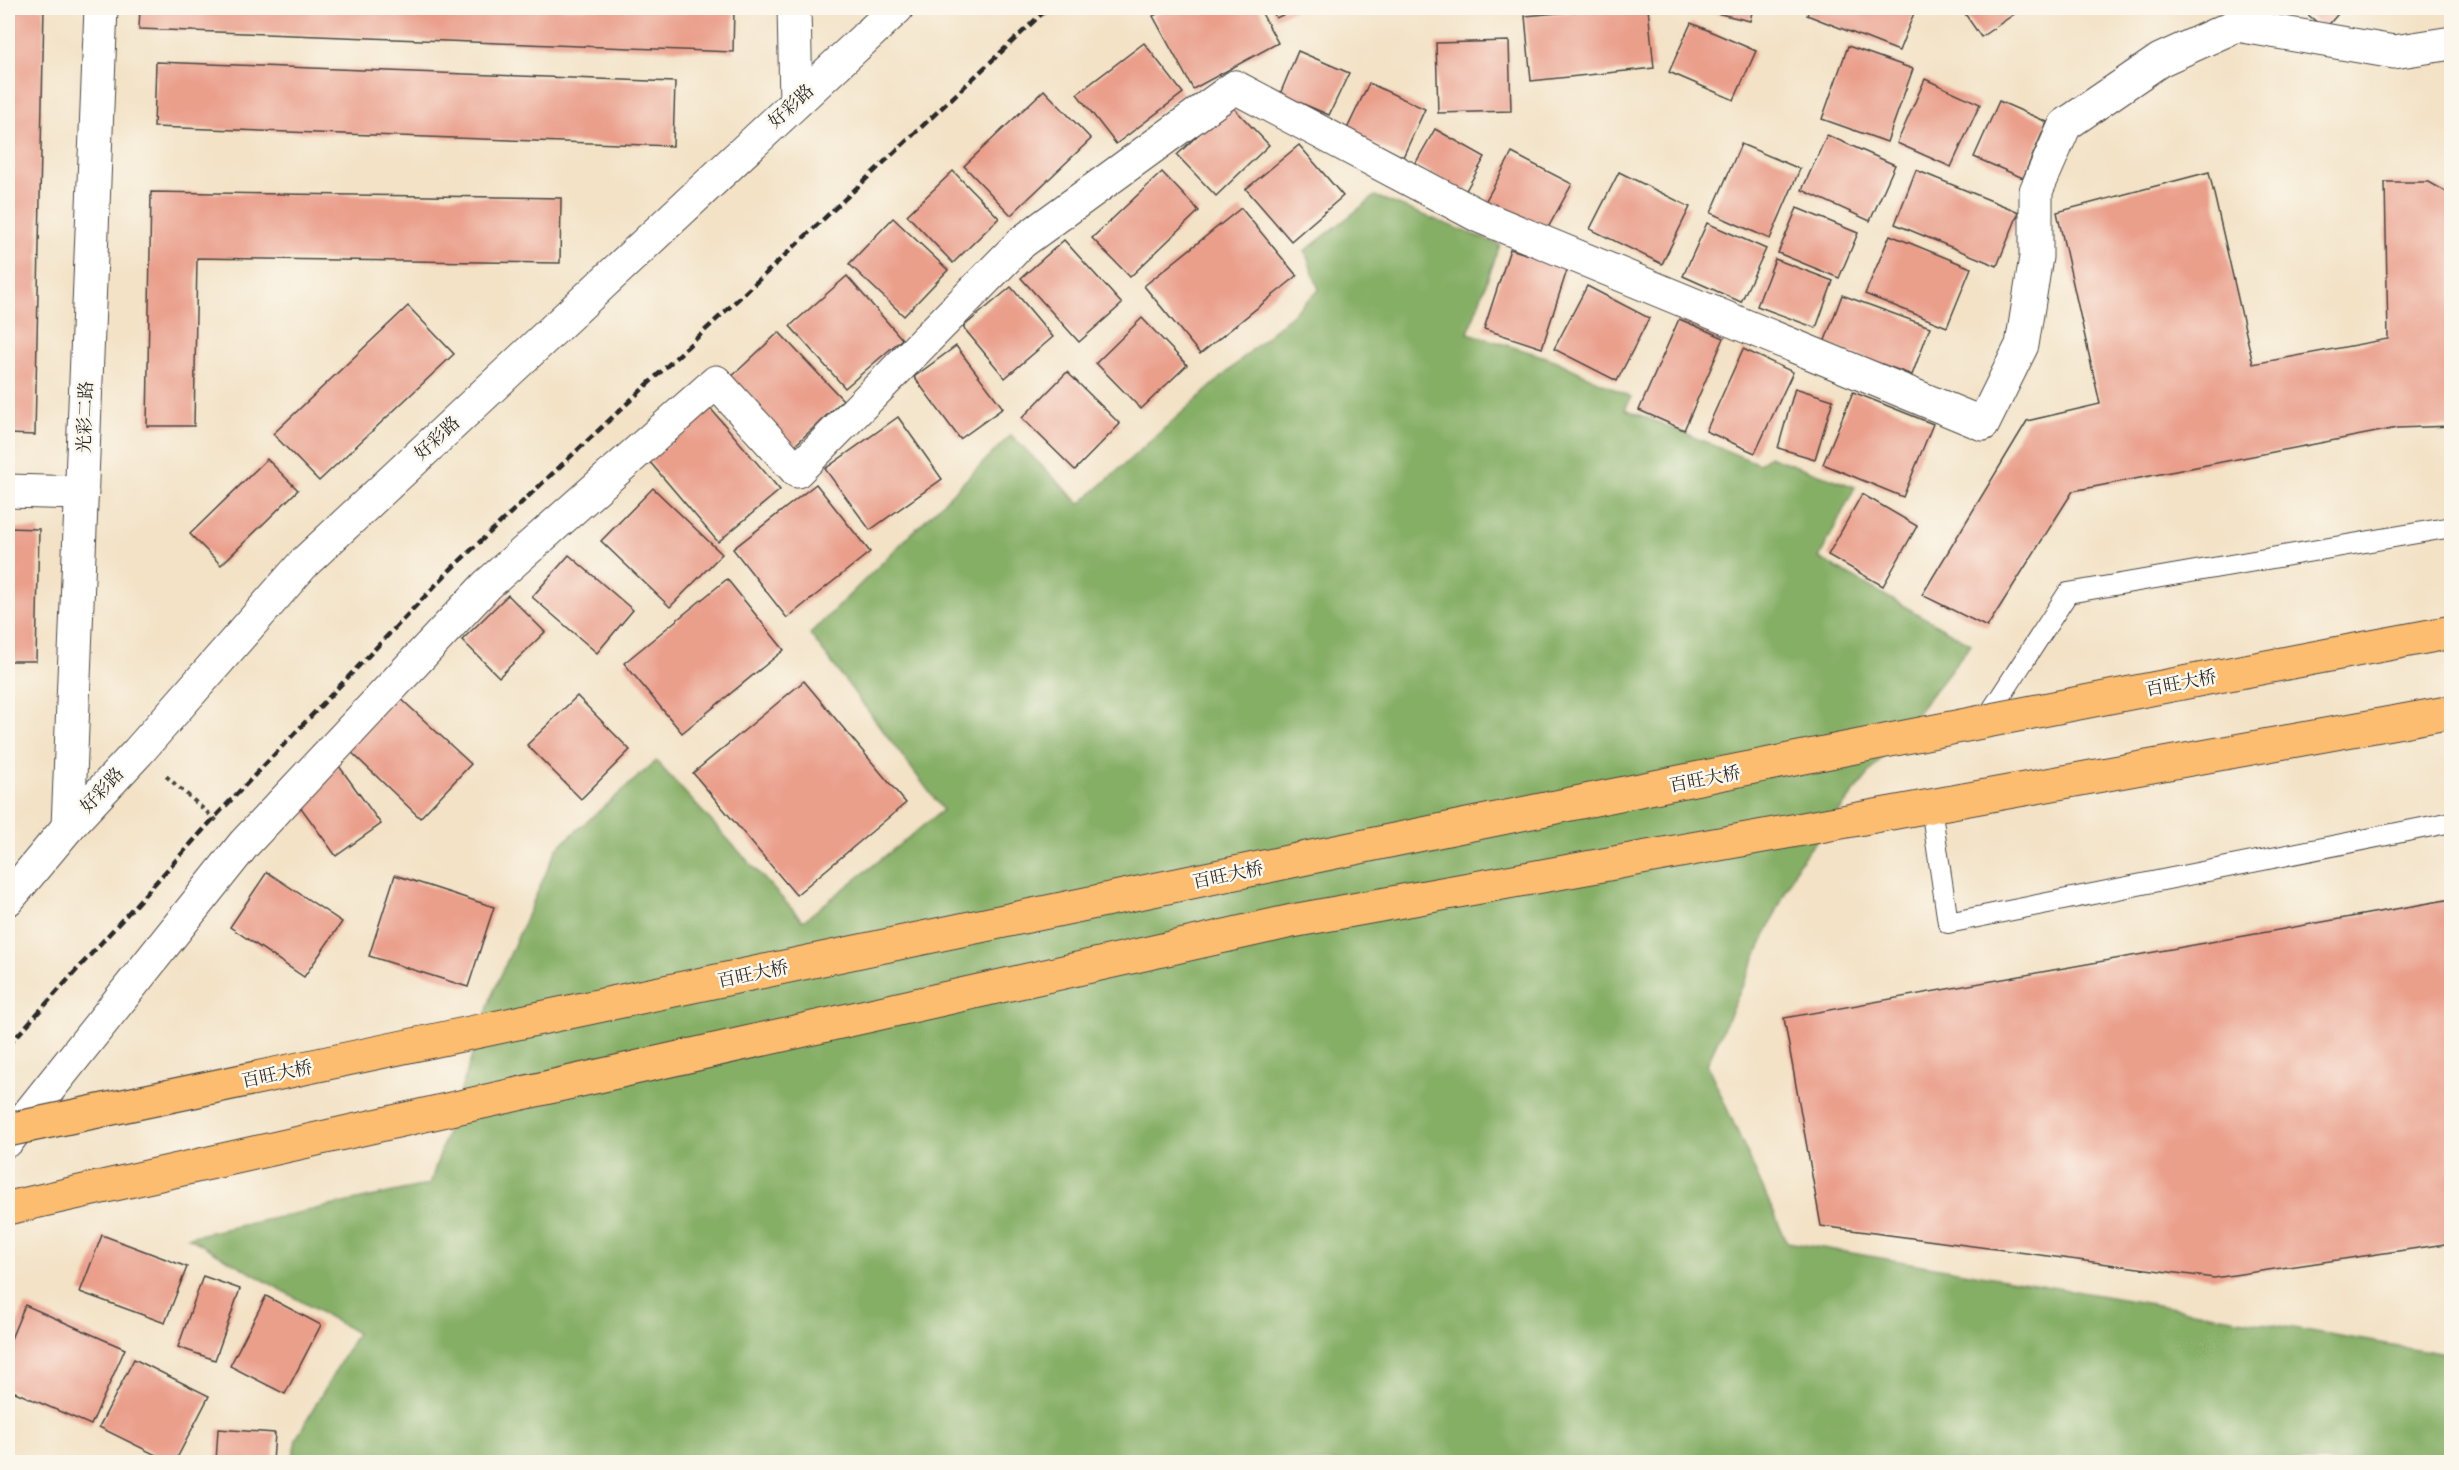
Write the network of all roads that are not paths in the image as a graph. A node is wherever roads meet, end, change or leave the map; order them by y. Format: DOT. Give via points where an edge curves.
graph roads {
  1 [pos="101,8"];
  2 [pos="794,8"];
  3 [pos="897,8"];
  4 [pos="2451,43"];
  5 [pos="796,102"];
  6 [pos="8,491"];
  7 [pos="82,493"];
  8 [pos="2451,527"];
  9 [pos="2451,632"];
  10 [pos="2451,712"];
  11 [pos="1984,722"];
  12 [pos="1931,807"];
  13 [pos="2451,822"];
  14 [pos="68,827"];
  15 [pos="8,899"];
  16 [pos="8,1130"];
  17 [pos="8,1140"];
  18 [pos="8,1208"];
  1 -- 7 [label="street, 光彩二路"];
  2 -- 5 [label="street"];
  3 -- 5 [label="street, 好彩路"];
  4 -- 17 [label="street" via="2394,52 2237,25 2160,60 2065,125 2036,191 2036,257 2022,345 1983,424 1479,216 1235,87 1022,242 797,471 716,382 487,585 244,844"];
  5 -- 14 [label="street, 好彩路" via="304,563"];
  6 -- 7 [label="street"];
  7 -- 14 [label="street, 光彩二路"];
  8 -- 11 [label="lane" via="2068,593"];
  9 -- 11 [label="main road, 百旺大桥, bridge"];
  10 -- 12 [label="main road"];
  11 -- 16 [label="main road, 百旺大桥, bridge"];
  12 -- 13 [label="lane" via="1948,922"];
  12 -- 18 [label="main road" via="1292,921"];
  14 -- 15 [label="street, 好彩路"];
}
